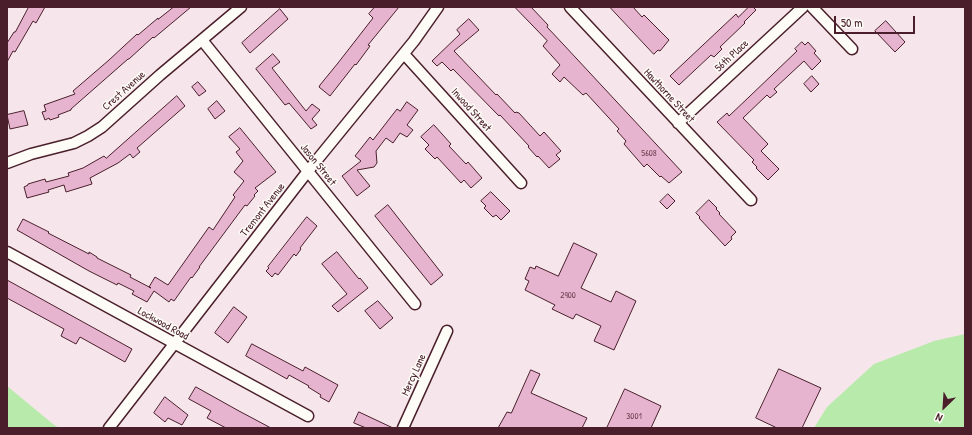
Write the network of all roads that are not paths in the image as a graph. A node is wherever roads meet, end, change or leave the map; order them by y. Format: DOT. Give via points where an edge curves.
graph roads {
  1 [pos="241,7"];
  2 [pos="438,7"];
  3 [pos="570,7"];
  4 [pos="803,7"];
  5 [pos="812,7"];
  6 [pos="202,40"];
  7 [pos="852,49"];
  8 [pos="404,54"];
  9 [pos="678,123"];
  10 [pos="7,163"];
  11 [pos="308,172"];
  12 [pos="521,183"];
  13 [pos="751,200"];
  14 [pos="7,252"];
  15 [pos="415,304"];
  16 [pos="447,331"];
  17 [pos="175,344"];
  18 [pos="308,416"];
  19 [pos="109,428"];
  20 [pos="403,428"];
  1 -- 6 [label="street, Crest Avenue"];
  2 -- 8 [label="street, Tremont Avenue"];
  3 -- 9 [label="street, Hawthorne Street"];
  4 -- 9 [label="street, 56th Place"];
  5 -- 7 [label="street"];
  6 -- 10 [label="street, Crest Avenue" via="102,127 88,136 74,143"];
  6 -- 11 [label="street, Jason Street"];
  8 -- 11 [label="street, Tremont Avenue"];
  8 -- 12 [label="street, Inwood Street"];
  9 -- 13 [label="street, Hawthorne Street"];
  11 -- 15 [label="street, Jason Street"];
  11 -- 17 [label="street, Tremont Avenue"];
  14 -- 17 [label="street, Lockwood Road"];
  16 -- 20 [label="street, Mercy Lane"];
  17 -- 18 [label="street, Lockwood Road"];
  17 -- 19 [label="street, Tremont Avenue"];
}
